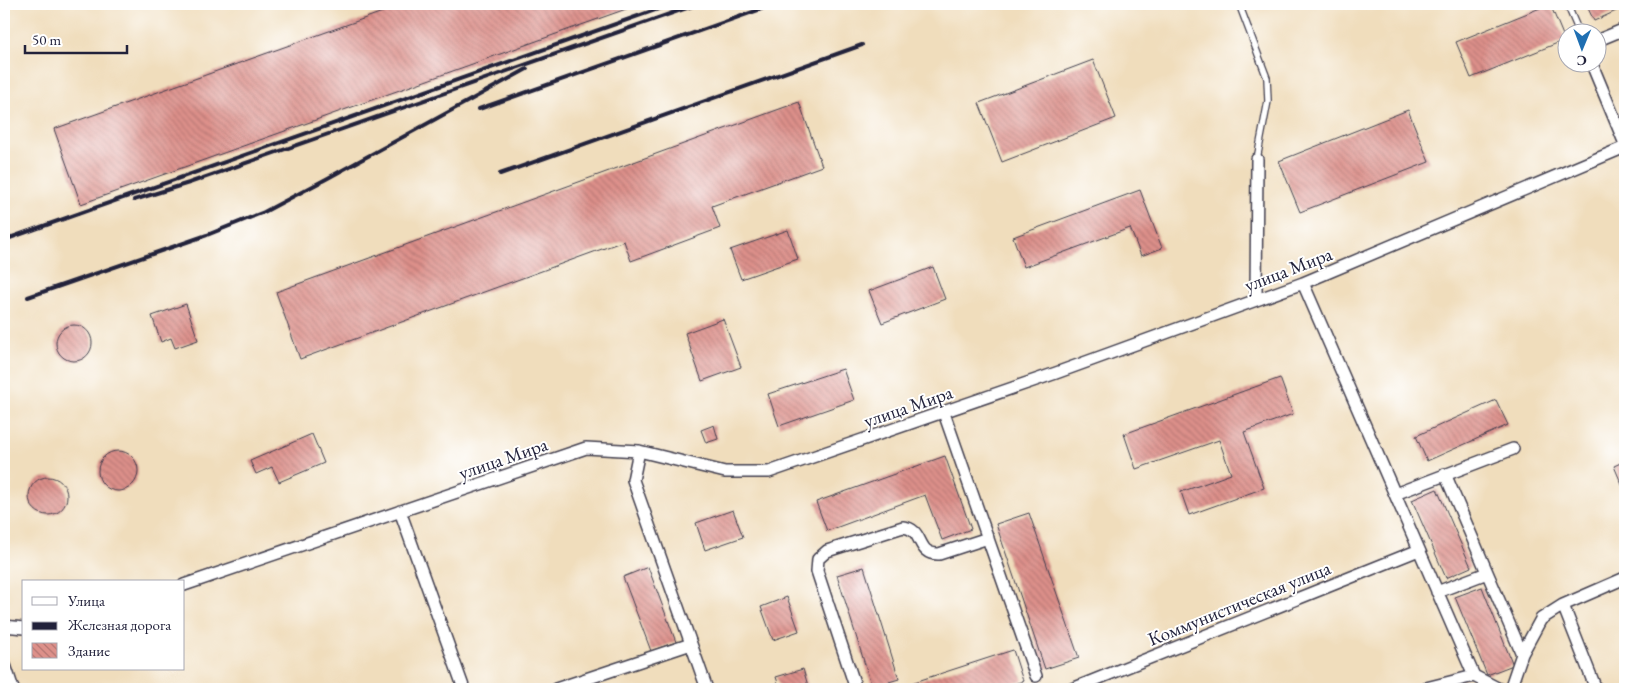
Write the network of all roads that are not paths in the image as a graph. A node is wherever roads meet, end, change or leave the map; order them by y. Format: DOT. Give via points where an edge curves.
graph roads {
  1 [pos="1239,4"];
  2 [pos="1567,4"];
  3 [pos="1575,22"];
  4 [pos="1625,28"];
  5 [pos="1606,37"];
  6 [pos="1595,72"];
  7 [pos="1625,146"];
  8 [pos="1257,159"];
  9 [pos="1304,283"];
  10 [pos="1256,300"];
  11 [pos="944,413"];
  12 [pos="1514,449"];
  13 [pos="639,451"];
  14 [pos="1445,474"];
  15 [pos="1395,494"];
  16 [pos="400,511"];
  17 [pos="988,538"];
  18 [pos="1419,550"];
  19 [pos="1487,573"];
  20 [pos="1625,578"];
  21 [pos="185,585"];
  22 [pos="1437,592"];
  23 [pos="1563,605"];
  24 [pos="4,626"];
  25 [pos="22,628"];
  26 [pos="691,644"];
  27 [pos="1522,654"];
  28 [pos="4,662"];
  29 [pos="1036,676"];
  30 [pos="1474,676"];
  31 [pos="13,689"];
  32 [pos="464,689"];
  33 [pos="556,689"];
  34 [pos="707,689"];
  35 [pos="856,689"];
  36 [pos="1072,689"];
  37 [pos="1422,689"];
  38 [pos="1500,689"];
  39 [pos="1510,689"];
  40 [pos="1596,689"];
  1 -- 8 [label="lane" via="1268,78 1268,101"];
  2 -- 3 [label="lane"];
  4 -- 5 [label="street"];
  6 -- 7 [label="street"];
  7 -- 9 [label="street, улица Мира"];
  8 -- 10 [label="street"];
  9 -- 10 [label="street, улица Мира"];
  9 -- 15 [label="street"];
  10 -- 11 [label="street, улица Мира"];
  11 -- 13 [label="street, улица Мира" via="769,472 725,472"];
  11 -- 17 [label="street"];
  12 -- 14 [label="street"];
  13 -- 16 [label="street, улица Мира" via="586,448"];
  13 -- 26 [label="street" via="634,480"];
  14 -- 15 [label="street"];
  14 -- 19 [label="street"];
  15 -- 18 [label="street"];
  16 -- 21 [label="street, улица Мира"];
  16 -- 32 [label="street"];
  17 -- 29 [label="street"];
  17 -- 35 [label="street" via="932,555 924,550 916,532 910,527 903,527 827,551 818,559 817,571"];
  18 -- 22 [label="street"];
  18 -- 36 [label="street, Коммунистическая улица"];
  19 -- 22 [label="street"];
  19 -- 27 [label="street"];
  20 -- 23 [label="street"];
  22 -- 30 [label="street"];
  23 -- 27 [label="street" via="1541,619"];
  23 -- 40 [label="street"];
  24 -- 25 [label="street"];
  26 -- 33 [label="street"];
  26 -- 34 [label="street"];
  27 -- 39 [label="street"];
  28 -- 31 [label="street"];
  30 -- 37 [label="street"];
  30 -- 38 [label="street"];
}
